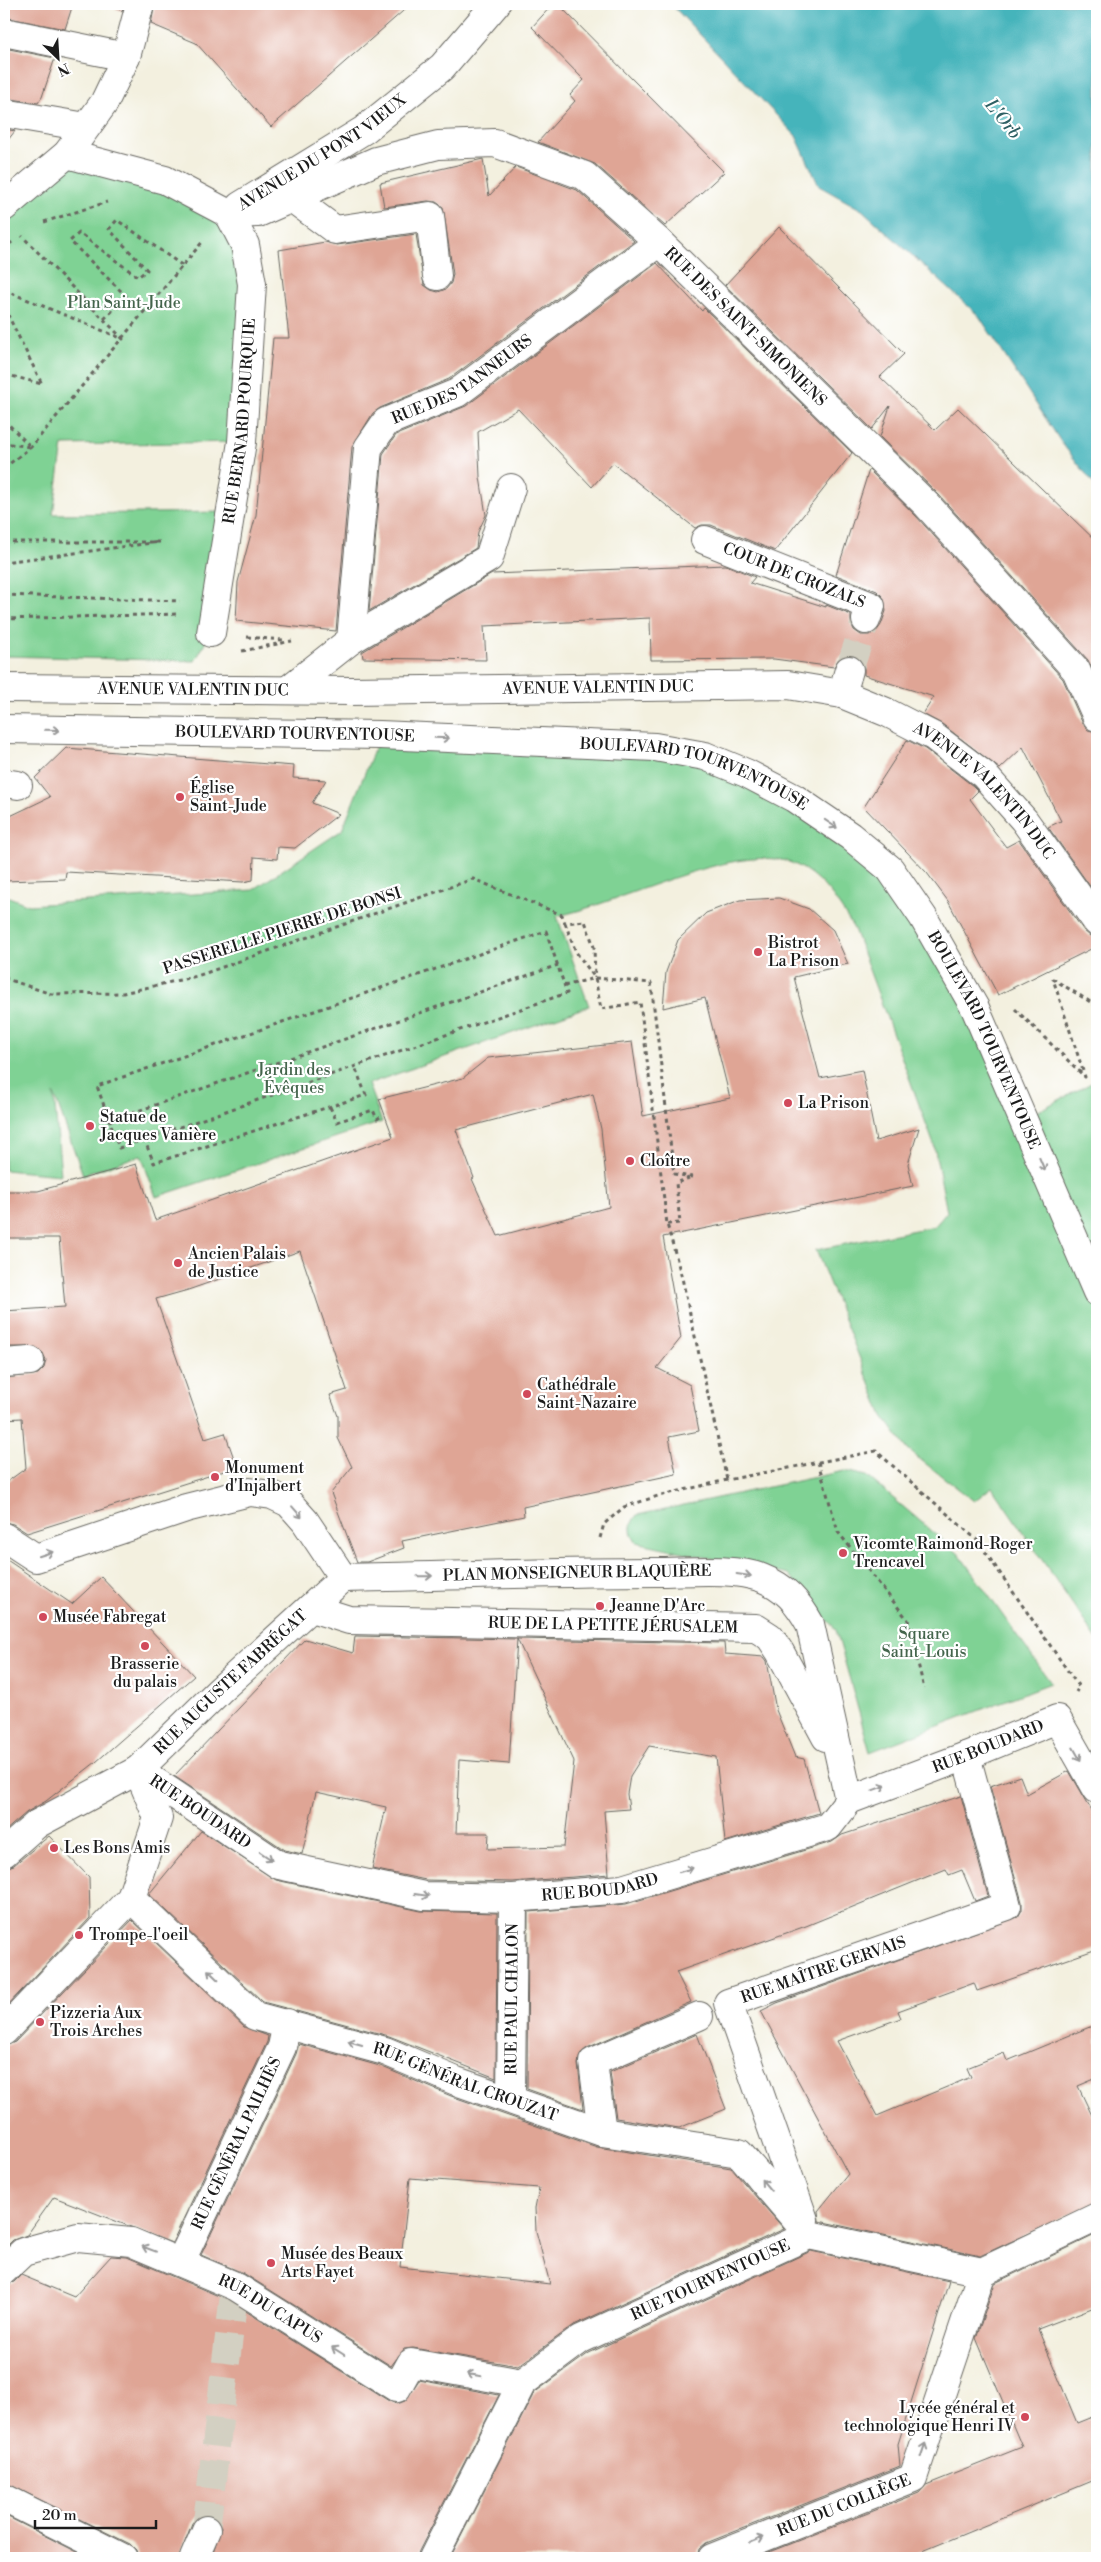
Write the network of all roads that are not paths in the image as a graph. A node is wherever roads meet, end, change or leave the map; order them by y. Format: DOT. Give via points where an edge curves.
graph roads {
  1 [pos="496,4"];
  2 [pos="131,10"];
  3 [pos="4,32"];
  4 [pos="126,57"];
  5 [pos="4,112"];
  6 [pos="86,127"];
  7 [pos="67,154"];
  8 [pos="292,198"];
  9 [pos="4,207"];
  10 [pos="229,214"];
  11 [pos="659,242"];
  12 [pos="436,276"];
  13 [pos="511,488"];
  14 [pos="705,540"];
  15 [pos="866,620"];
  16 [pos="211,633"];
  17 [pos="351,640"];
  18 [pos="4,688"];
  19 [pos="289,689"];
  20 [pos="1097,718"];
  21 [pos="4,729"];
  22 [pos="1097,922"];
  23 [pos="1097,1292"];
  24 [pos="4,1537"];
  25 [pos="344,1578"];
  26 [pos="311,1608"];
  27 [pos="966,1756"];
  28 [pos="840,1762"];
  29 [pos="138,1770"];
  30 [pos="1097,1789"];
  31 [pos="849,1800"];
  32 [pos="4,1853"];
  33 [pos="131,1898"];
  34 [pos="513,1898"];
  35 [pos="699,2016"];
  36 [pos="286,2023"];
  37 [pos="4,2031"];
  38 [pos="511,2099"];
  39 [pos="602,2132"];
  40 [pos="1097,2217"];
  41 [pos="809,2235"];
  42 [pos="181,2262"];
  43 [pos="4,2270"];
  44 [pos="982,2272"];
  45 [pos="522,2383"];
  46 [pos="4,2498"];
  47 [pos="206,2530"];
  48 [pos="123,2558"];
  49 [pos="194,2558"];
  50 [pos="433,2558"];
  51 [pos="712,2558"];
  1 -- 10 [label="street, AVENUE DU PONT VIEUX" via="442,67 364,130"];
  2 -- 4 [label="street"];
  3 -- 4 [label="street"];
  4 -- 6 [label="street" via="104,103"];
  5 -- 6 [label="street"];
  6 -- 7 [label="street"];
  7 -- 9 [label="street"];
  7 -- 10 [label="street" via="165,180"];
  8 -- 10 [label="street, AVENUE DU PONT VIEUX" via="258,213"];
  8 -- 11 [label="street, RUE DES SAINT-SIMONIENS" via="376,161 438,144 495,143 585,176"];
  8 -- 12 [label="street" via="334,230 430,216"];
  10 -- 16 [label="street, RUE BERNARD POURQUIE" via="245,245 252,284 242,442"];
  11 -- 17 [label="street, RUE DES TANNEURS" via="456,393 386,422 368,448"];
  11 -- 20 [label="street, RUE DES SAINT-SIMONIENS" via="927,505 1076,670"];
  13 -- 17 [label="street" via="489,558"];
  14 -- 15 [label="street, COUR DE CROZALS" via="871,606"];
  17 -- 19 [label="street"];
  18 -- 19 [label="street, AVENUE VALENTIN DUC"];
  19 -- 22 [label="street, AVENUE VALENTIN DUC" via="788,686 846,682 886,712 933,736 984,775 1024,820"];
  21 -- 23 [label="street, BOULEVARD TOURVENTOUSE, one-way" via="380,735 655,747 704,756 746,773 794,798 850,836 890,869 975,1008"];
  24 -- 25 [label="street, one-way" via="36,1558 186,1508 250,1492 272,1494 289,1503 305,1521"];
  25 -- 26 [label="street, RUE AUGUSTE FABRÉGAT"];
  25 -- 28 [label="street, PLAN MONSEIGNEUR BLAQUIÈRE, one-way" via="591,1572 726,1572 760,1578 784,1589 799,1604 810,1624"];
  26 -- 28 [label="street, RUE DE LA PETITE JÉRUSALEM" via="349,1620 756,1628 770,1637 780,1652"];
  26 -- 29 [label="street, RUE AUGUSTE FABRÉGAT"];
  27 -- 30 [label="street, RUE BOUDARD, one-way" via="1056,1719"];
  31 -- 27 [label="street, RUE BOUDARD, one-way"];
  27 -- 41 [label="street, RUE MAÎTRE GERVAIS" via="1007,1906 728,2003"];
  28 -- 31 [label="street, PLAN MONSEIGNEUR BLAQUIÈRE"];
  29 -- 32 [label="street, RUE AUGUSTE FABRÉGAT" via="37,1824"];
  29 -- 33 [label="street" via="158,1818"];
  29 -- 34 [label="street, RUE BOUDARD, one-way" via="279,1865 424,1896"];
  34 -- 31 [label="street, RUE BOUDARD, one-way" via="622,1889 828,1827"];
  36 -- 33 [label="street, RUE GÉNÉRAL CROUZAT, one-way" via="255,2016"];
  33 -- 37 [label="street"];
  34 -- 38 [label="street, RUE PAUL CHALON"];
  35 -- 39 [label="street" via="593,2062"];
  38 -- 36 [label="street, RUE GÉNÉRAL CROUZAT, one-way" via="456,2081 385,2051"];
  36 -- 42 [label="street, RUE GÉNÉRAL PAILHÈS" via="282,2047"];
  38 -- 39 [label="street, RUE GÉNÉRAL CROUZAT"];
  41 -- 39 [label="street, RUE GÉNÉRAL CROUZAT, one-way" via="739,2153"];
  40 -- 44 [label="street"];
  41 -- 44 [label="street, RUE TOURVENTOUSE"];
  41 -- 45 [label="street, RUE TOURVENTOUSE" via="581,2339"];
  42 -- 43 [label="street, RUE DU CAPUS, one-way" via="131,2242 78,2237 23,2252"];
  45 -- 42 [label="street, RUE DU CAPUS, one-way" via="411,2363 397,2388 235,2286"];
  51 -- 44 [label="street, RUE DU COLLÈGE, one-way" via="913,2478"];
  45 -- 50 [label="street, RUE TOURVENTOUSE"];
  46 -- 48 [label="street"];
  47 -- 49 [label="street"];
}
